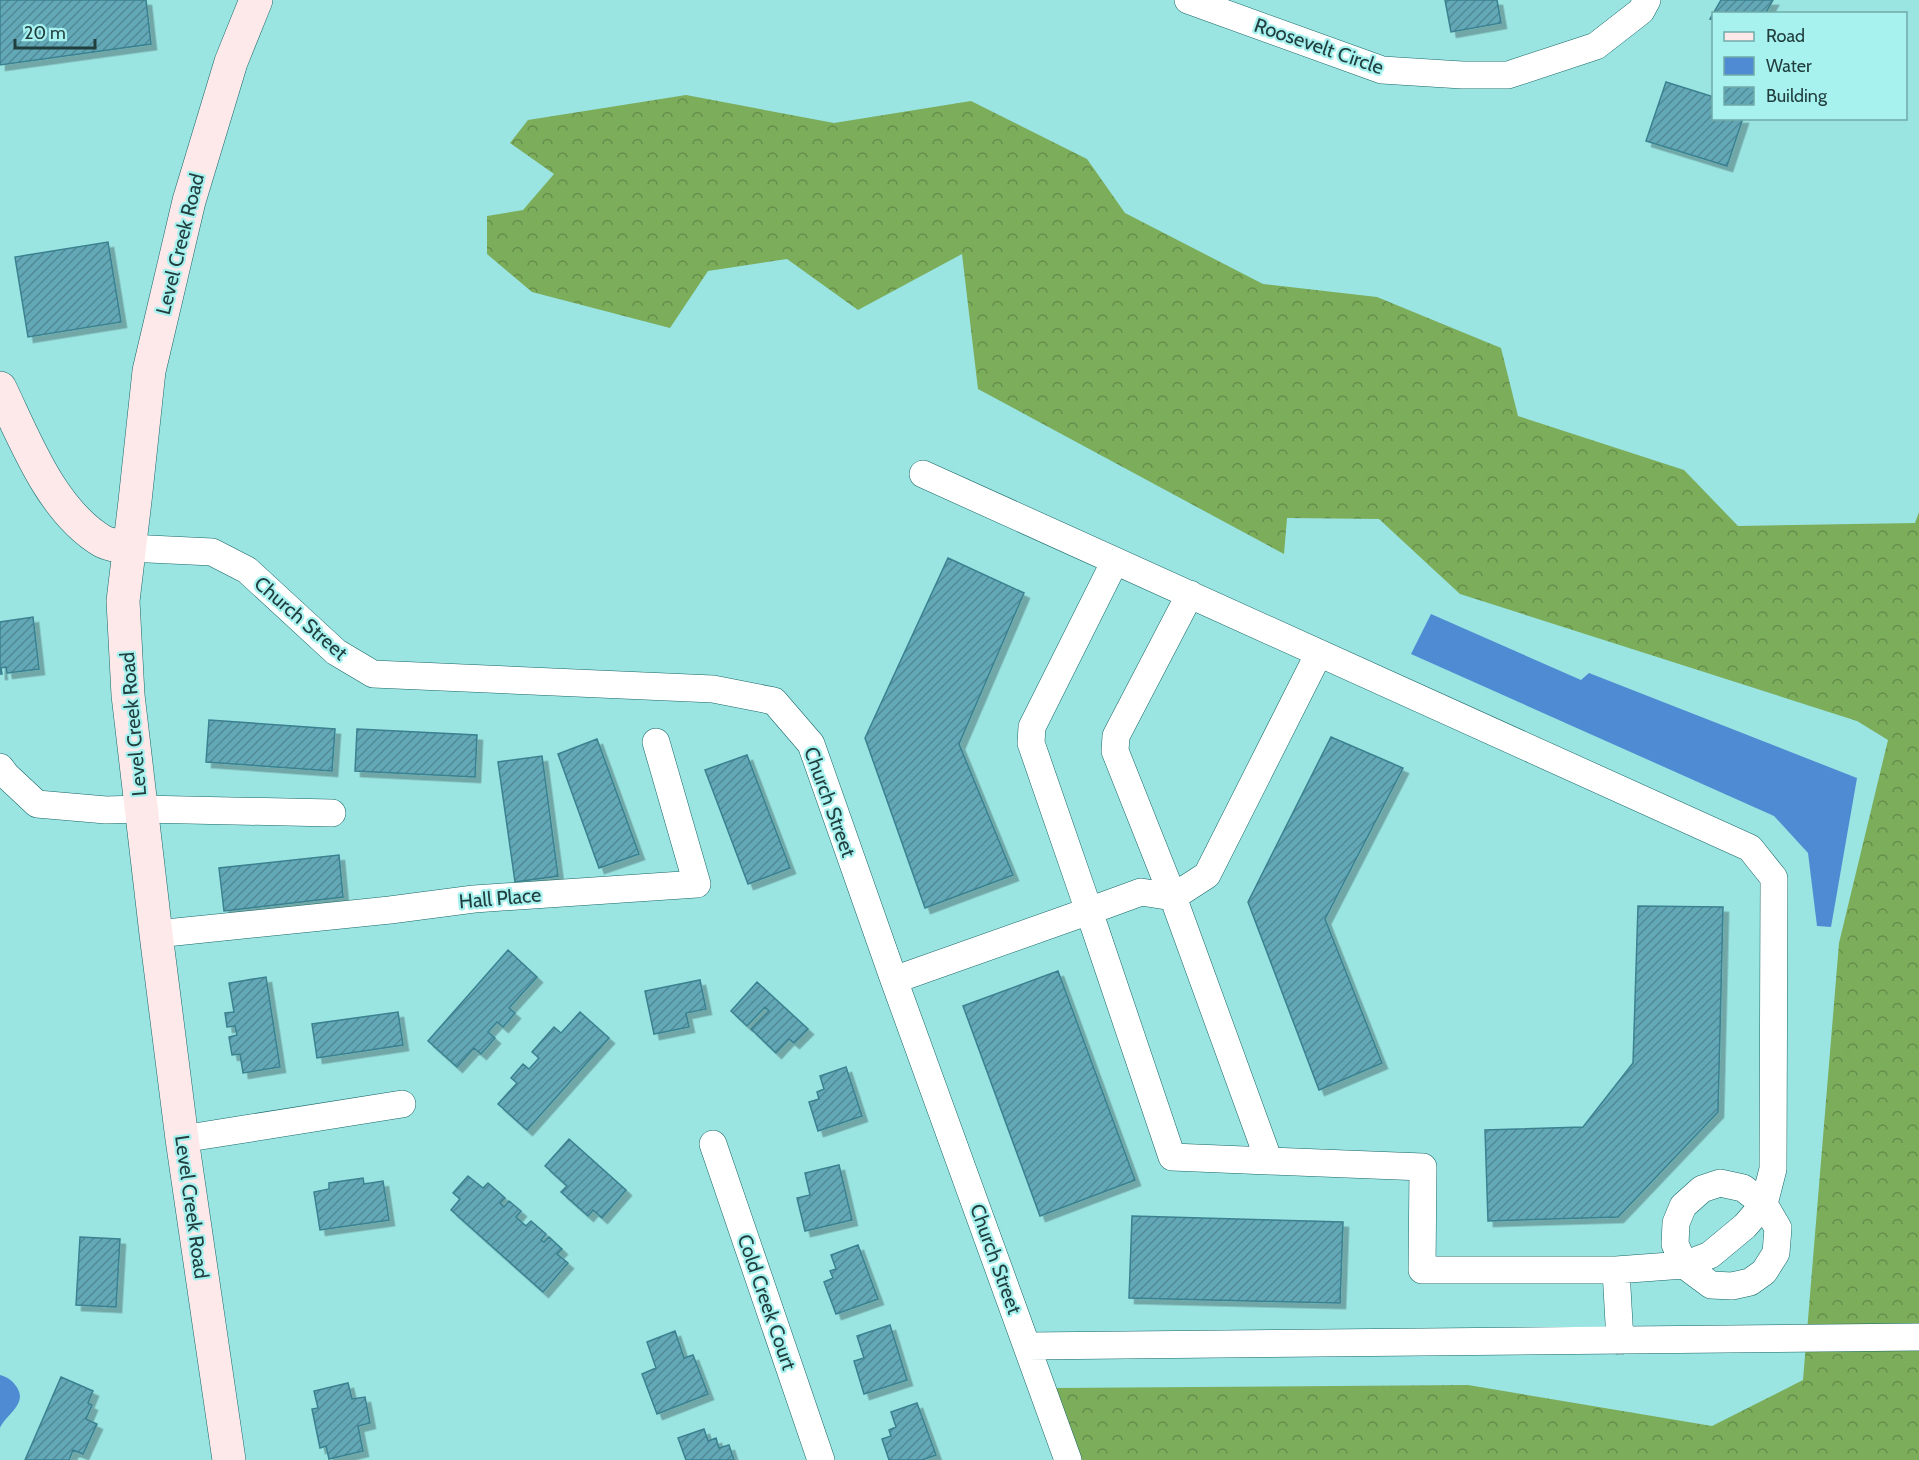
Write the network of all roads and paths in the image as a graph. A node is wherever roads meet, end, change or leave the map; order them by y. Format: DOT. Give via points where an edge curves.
graph roads {
  1 [pos="256,0"];
  2 [pos="1188,0"];
  3 [pos="1647,0"];
  4 [pos="0,388"];
  5 [pos="923,474"];
  6 [pos="116,545"];
  7 [pos="1115,561"];
  8 [pos="1190,594"];
  9 [pos="1319,653"];
  10 [pos="656,742"];
  11 [pos="0,767"];
  12 [pos="141,808"];
  13 [pos="332,813"];
  14 [pos="1173,897"];
  15 [pos="1089,911"];
  16 [pos="156,934"];
  17 [pos="894,980"];
  18 [pos="402,1104"];
  19 [pos="182,1139"];
  20 [pos="713,1144"];
  21 [pos="1269,1161"];
  22 [pos="1764,1204"];
  23 [pos="1684,1265"];
  24 [pos="1616,1270"];
  25 [pos="1919,1337"];
  26 [pos="1620,1341"];
  27 [pos="1028,1346"];
  28 [pos="229,1460"];
  29 [pos="821,1460"];
  30 [pos="1068,1460"];
  1 -- 6 [label="street, Level Creek Road" via="228,73 189,201 149,371 135,501"];
  2 -- 3 [label="street, Roosevelt Circle" via="1383,70 1462,75 1508,75 1596,46 1641,11"];
  4 -- 6 [label="street" via="64,508"];
  5 -- 7 [label="street"];
  6 -- 12 [label="street, Level Creek Road"];
  6 -- 17 [label="street, Church Street" via="212,552 247,570 336,652 373,674 713,689 774,701 811,744"];
  7 -- 8 [label="street"];
  7 -- 15 [label="street" via="1032,727 1031,743"];
  8 -- 9 [label="street"];
  8 -- 14 [label="street" via="1116,736 1115,751"];
  9 -- 14 [label="street" via="1208,875"];
  9 -- 22 [label="street" via="1750,848 1774,878 1773,1169"];
  10 -- 16 [label="street, Hall Place" via="698,884 474,899"];
  11 -- 12 [label="street" via="37,804 106,810"];
  12 -- 13 [label="street"];
  12 -- 16 [label="street, Level Creek Road"];
  14 -- 15 [label="street" via="1141,892"];
  14 -- 21 [label="street"];
  15 -- 17 [label="street"];
  15 -- 21 [label="street" via="1172,1157"];
  16 -- 19 [label="street, Level Creek Road"];
  17 -- 27 [label="street, Church Street"];
  18 -- 19 [label="street"];
  19 -- 28 [label="street, Level Creek Road"];
  20 -- 29 [label="street, Cold Creek Court"];
  21 -- 24 [label="street" via="1423,1167 1422,1270"];
  22 -- 23 [label="street" via="1710,1255"];
  22 -- 23 [label="street" via="1743,1188 1720,1183 1702,1189 1683,1206 1676,1223 1675,1244"];
  22 -- 23 [label="street" via="1778,1228 1776,1252 1764,1272 1750,1282 1711,1286"];
  23 -- 24 [label="street"];
  24 -- 26 [label="street"];
  25 -- 26 [label="street"];
  26 -- 27 [label="street"];
  27 -- 30 [label="street, Church Street"];
}
